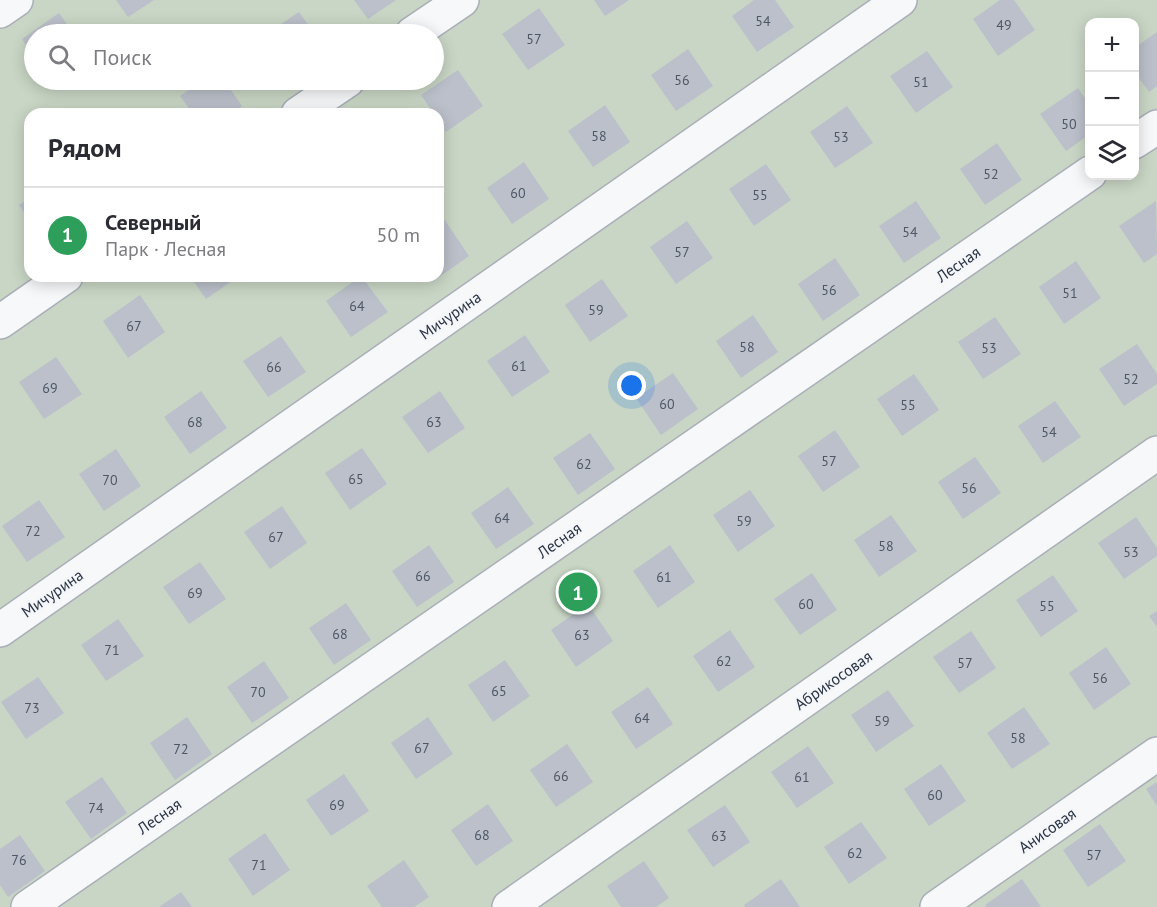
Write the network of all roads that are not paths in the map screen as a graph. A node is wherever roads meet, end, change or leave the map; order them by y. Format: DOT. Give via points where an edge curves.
graph roads {
  1 [pos="16,0"];
  2 [pos="462,0"];
  3 [pos="900,0"];
  4 [pos="0,11"];
  5 [pos="427,24"];
  6 [pos="333,90"];
  7 [pos="307,108"];
  8 [pos="1157,127"];
  9 [pos="1139,139"];
  10 [pos="1085,176"];
  11 [pos="57,282"];
  12 [pos="0,322"];
  13 [pos="1157,453"];
  14 [pos="0,630"];
  15 [pos="1157,754"];
  16 [pos="28,907"];
  17 [pos="509,907"];
  18 [pos="937,907"];
  1 -- 4 [label="street"];
  2 -- 5 [label="street"];
  3 -- 14 [label="street, Мичурина"];
  6 -- 7 [label="street"];
  8 -- 9 [label="street"];
  10 -- 16 [label="street, Лесная"];
  11 -- 12 [label="street"];
  13 -- 17 [label="street, Абрикосовая"];
  15 -- 18 [label="street, Анисовая"];
}
